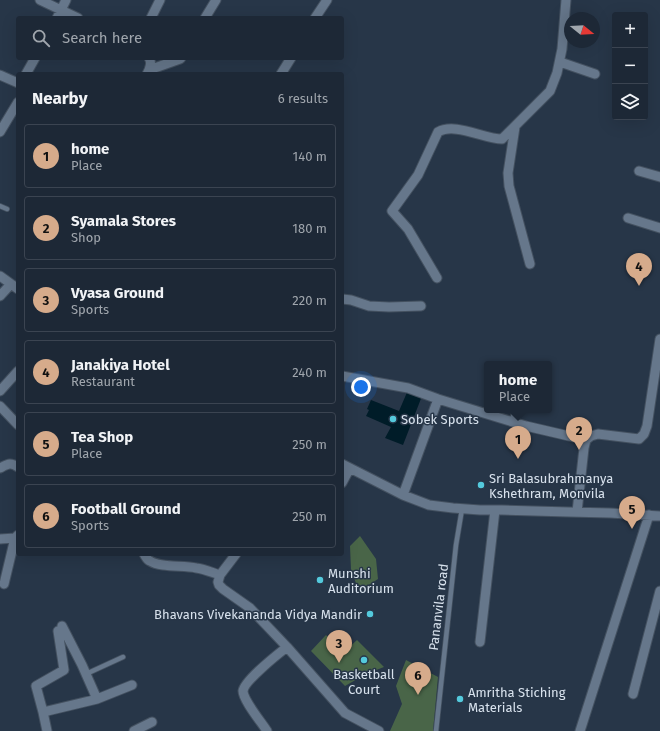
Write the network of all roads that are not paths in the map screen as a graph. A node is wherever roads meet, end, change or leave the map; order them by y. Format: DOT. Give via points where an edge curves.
graph roads {
  1 [pos="40,0"];
  2 [pos="66,0"];
  3 [pos="160,0"];
  4 [pos="216,0"];
  5 [pos="327,0"];
  6 [pos="566,0"];
  7 [pos="59,14"];
  8 [pos="152,16"];
  9 [pos="206,16"];
  10 [pos="316,16"];
  11 [pos="34,60"];
  12 [pos="150,60"];
  13 [pos="178,60"];
  14 [pos="290,60"];
  15 [pos="560,62"];
  16 [pos="27,72"];
  17 [pos="148,72"];
  18 [pos="282,72"];
  19 [pos="595,74"];
  20 [pos="0,75"];
  21 [pos="16,82"];
  22 [pos="16,105"];
  23 [pos="515,127"];
  24 [pos="0,132"];
  25 [pos="639,171"];
  26 [pos="660,177"];
  27 [pos="0,206"];
  28 [pos="7,209"];
  29 [pos="628,218"];
  30 [pos="660,228"];
  31 [pos="530,264"];
  32 [pos="0,276"];
  33 [pos="437,278"];
  34 [pos="14,286"];
  35 [pos="0,296"];
  36 [pos="344,299"];
  37 [pos="421,306"];
  38 [pos="660,339"];
  39 [pos="16,373"];
  40 [pos="344,376"];
  41 [pos="0,391"];
  42 [pos="438,399"];
  43 [pos="0,406"];
  44 [pos="484,413"];
  45 [pos="484,413"];
  46 [pos="516,413"];
  47 [pos="514,422"];
  48 [pos="16,423"];
  49 [pos="586,440"];
  50 [pos="16,466"];
  51 [pos="346,466"];
  52 [pos="0,468"];
  53 [pos="403,495"];
  54 [pos="462,509"];
  55 [pos="495,510"];
  56 [pos="577,512"];
  57 [pos="649,515"];
  58 [pos="660,516"];
  59 [pos="16,537"];
  60 [pos="0,539"];
  61 [pos="145,556"];
  62 [pos="234,556"];
  63 [pos="220,575"];
  64 [pos="4,584"];
  65 [pos="660,591"];
  66 [pos="480,642"];
  67 [pos="287,647"];
  68 [pos="123,657"];
  69 [pos="86,674"];
  70 [pos="132,685"];
  71 [pos="633,694"];
  72 [pos="97,699"];
  73 [pos="43,712"];
  74 [pos="152,722"];
  75 [pos="47,731"];
  76 [pos="134,731"];
  77 [pos="267,731"];
  78 [pos="379,731"];
  79 [pos="436,731"];
  80 [pos="580,731"];
  1 -- 7 [label="street"];
  2 -- 7 [label="street"];
  3 -- 8 [label="street"];
  4 -- 9 [label="street"];
  5 -- 10 [label="street"];
  6 -- 15 [label="street"];
  11 -- 16 [label="street"];
  12 -- 17 [label="street"];
  13 -- 17 [label="street"];
  14 -- 18 [label="street"];
  15 -- 19 [label="street"];
  15 -- 23 [label="street" via="550,91"];
  20 -- 21 [label="street"];
  22 -- 24 [label="street"];
  23 -- 31 [label="street" via="508,173 509,186"];
  23 -- 33 [label="street" via="502,139 450,128 438,132 418,175 392,211 408,229"];
  25 -- 26 [label="street"];
  27 -- 28 [label="lane"];
  29 -- 30 [label="street"];
  32 -- 34 [label="street"];
  34 -- 35 [label="street"];
  36 -- 37 [label="street" via="369,306"];
  38 -- 49 [label="street" via="644,434 639,439 598,434"];
  39 -- 41 [label="street"];
  40 -- 42 [label="street" via="408,388"];
  42 -- 45 [label="street"];
  42 -- 53 [label="street"];
  43 -- 48 [label="street"];
  44 -- 47 [label="street"];
  46 -- 47 [label="street"];
  47 -- 49 [label="street"];
  49 -- 56 [label="street"];
  50 -- 52 [label="street" via="9,464"];
  51 -- 53 [label="street"];
  53 -- 54 [label="street" via="429,505"];
  54 -- 55 [label="street"];
  54 -- 79 [label="lane, Pananvila road"];
  55 -- 56 [label="street"];
  55 -- 66 [label="street"];
  56 -- 57 [label="street"];
  57 -- 58 [label="street"];
  57 -- 80 [label="street"];
  59 -- 60 [label="street"];
  59 -- 64 [label="street"];
  61 -- 63 [label="street" via="156,564 197,568"];
  62 -- 63 [label="street"];
  63 -- 67 [label="street" via="219,585 250,608"];
  65 -- 71 [label="street"];
  67 -- 77 [label="street" via="245,686 243,691 246,700"];
  67 -- 78 [label="street" via="345,713"];
  68 -- 69 [label="lane"];
  69 -- 72 [label="street"];
  69 -- 73 [label="street" via="60,628 64,670 36,686"];
  70 -- 72 [label="street"];
  72 -- 73 [label="street"];
  73 -- 75 [label="street"];
  74 -- 76 [label="street"];
}
